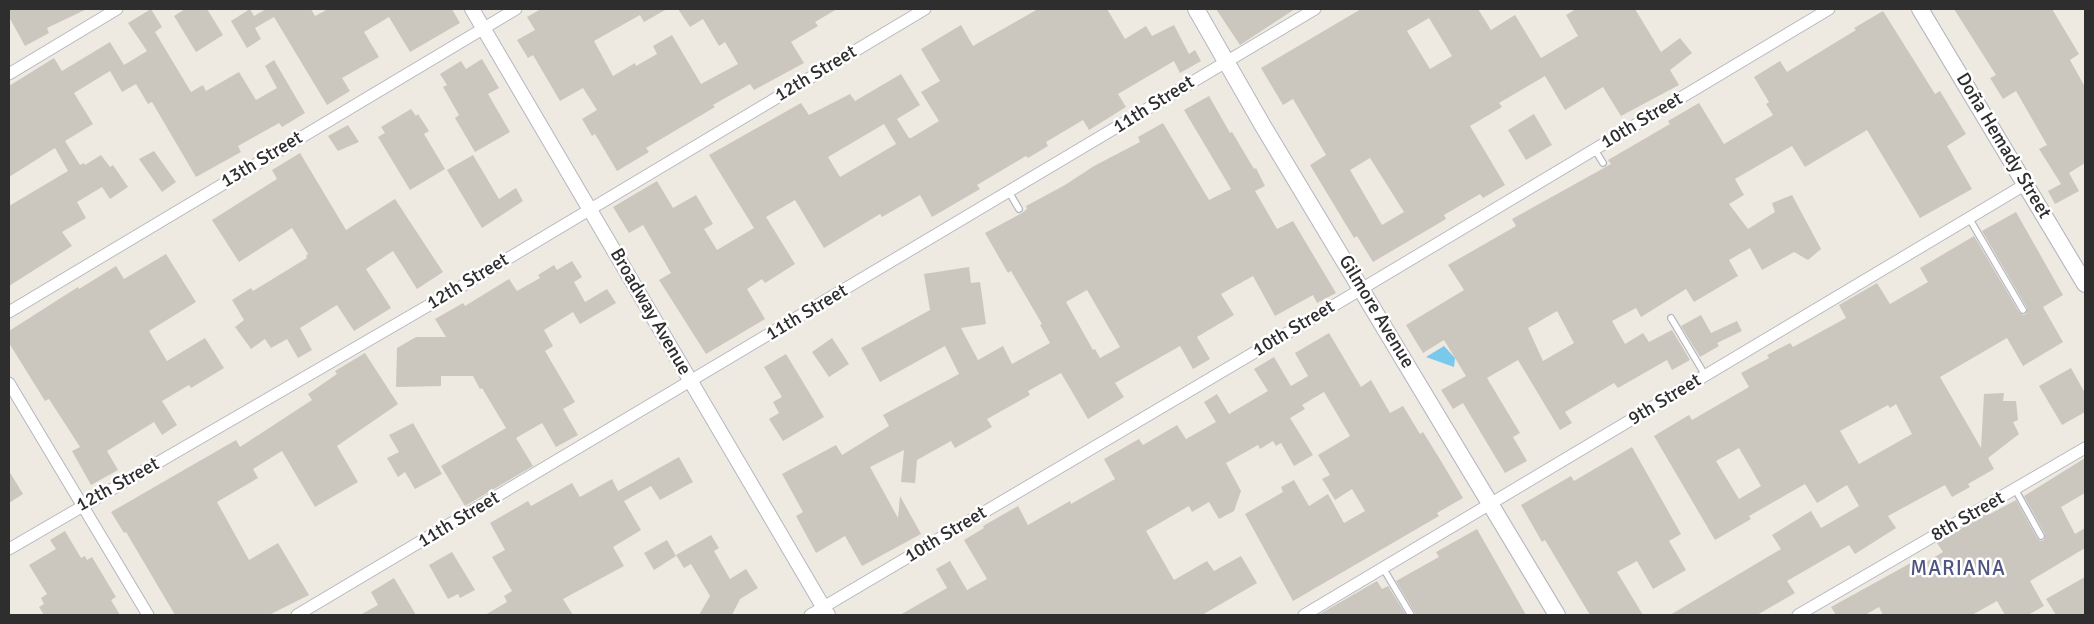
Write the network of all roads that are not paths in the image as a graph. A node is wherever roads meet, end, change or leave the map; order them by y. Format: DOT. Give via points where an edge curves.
graph roads {
  1 [pos="117,9"];
  2 [pos="472,9"];
  3 [pos="516,9"];
  4 [pos="925,9"];
  5 [pos="1196,9"];
  6 [pos="1315,9"];
  7 [pos="1829,9"];
  8 [pos="1920,9"];
  9 [pos="483,28"];
  10 [pos="1227,61"];
  11 [pos="9,74"];
  12 [pos="1594,150"];
  13 [pos="1603,163"];
  14 [pos="2026,184"];
  15 [pos="1009,192"];
  16 [pos="1019,209"];
  17 [pos="590,210"];
  18 [pos="1970,218"];
  19 [pos="2085,284"];
  20 [pos="1362,289"];
  21 [pos="2023,310"];
  22 [pos="9,312"];
  23 [pos="1671,318"];
  24 [pos="1706,376"];
  25 [pos="691,382"];
  26 [pos="9,383"];
  27 [pos="2085,448"];
  28 [pos="2015,489"];
  29 [pos="1491,503"];
  30 [pos="82,506"];
  31 [pos="2041,536"];
  32 [pos="9,549"];
  33 [pos="1383,568"];
  34 [pos="826,611"];
  35 [pos="148,615"];
  36 [pos="297,615"];
  37 [pos="810,615"];
  38 [pos="1304,615"];
  39 [pos="1411,615"];
  40 [pos="1557,615"];
  41 [pos="1798,615"];
  1 -- 11 [label="street"];
  2 -- 9 [label="street, Broadway Avenue"];
  3 -- 9 [label="street, 13th Street"];
  4 -- 17 [label="street, 12th Street"];
  5 -- 10 [label="main road, Gilmore Avenue"];
  6 -- 10 [label="street, 11th Street"];
  7 -- 12 [label="street, 10th Street"];
  8 -- 14 [label="main road, Doña Hemady Street"];
  9 -- 17 [label="street, Broadway Avenue"];
  9 -- 22 [label="street, 13th Street"];
  10 -- 15 [label="street, 11th Street"];
  10 -- 20 [label="main road, Gilmore Avenue"];
  12 -- 13 [label="lane"];
  12 -- 20 [label="street, 10th Street"];
  14 -- 18 [label="street, 9th Street"];
  14 -- 19 [label="main road, Doña Hemady Street"];
  15 -- 16 [label="lane"];
  15 -- 25 [label="street, 11th Street"];
  17 -- 25 [label="street, Broadway Avenue"];
  17 -- 30 [label="street, 12th Street"];
  18 -- 21 [label="lane"];
  18 -- 24 [label="street, 9th Street"];
  20 -- 29 [label="main road, Gilmore Avenue"];
  20 -- 34 [label="street, 10th Street"];
  23 -- 24 [label="lane"];
  24 -- 29 [label="street, 9th Street"];
  25 -- 34 [label="street, Broadway Avenue"];
  25 -- 36 [label="street, 11th Street"];
  26 -- 30 [label="street"];
  27 -- 28 [label="street, 8th Street"];
  28 -- 31 [label="lane"];
  28 -- 41 [label="street, 8th Street"];
  29 -- 33 [label="street, 9th Street"];
  29 -- 40 [label="main road, Gilmore Avenue"];
  30 -- 32 [label="street, 12th Street"];
  30 -- 35 [label="street"];
  33 -- 38 [label="street, 9th Street"];
  33 -- 39 [label="lane"];
  34 -- 37 [label="street, 10th Street"];
}
